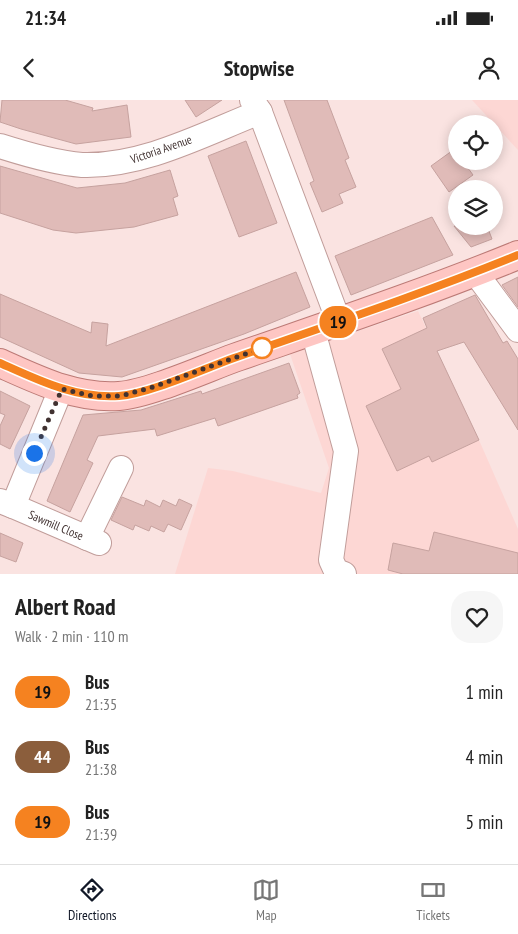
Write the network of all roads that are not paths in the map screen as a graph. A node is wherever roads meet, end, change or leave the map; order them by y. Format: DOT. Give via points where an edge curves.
graph roads {
  1 [pos="256,106"];
  2 [pos="0,146"];
  3 [pos="518,255"];
  4 [pos="475,272"];
  5 [pos="339,322"];
  6 [pos="518,330"];
  7 [pos="313,331"];
  8 [pos="0,363"];
  9 [pos="62,389"];
  10 [pos="121,468"];
  11 [pos="7,503"];
  12 [pos="344,574"];
  1 -- 2 [label="street, Victoria Avenue" via="151,154 116,163 81,165"];
  1 -- 5 [label="street"];
  3 -- 4 [label="main road"];
  4 -- 5 [label="main road"];
  4 -- 6 [label="street"];
  5 -- 7 [label="main road"];
  7 -- 9 [label="main road" via="121,396 92,396"];
  7 -- 12 [label="street" via="346,451 331,560 336,571"];
  8 -- 9 [label="main road"];
  9 -- 11 [label="street, Sawmill Close"];
  10 -- 11 [label="street, Sawmill Close" via="93,540"];
}
